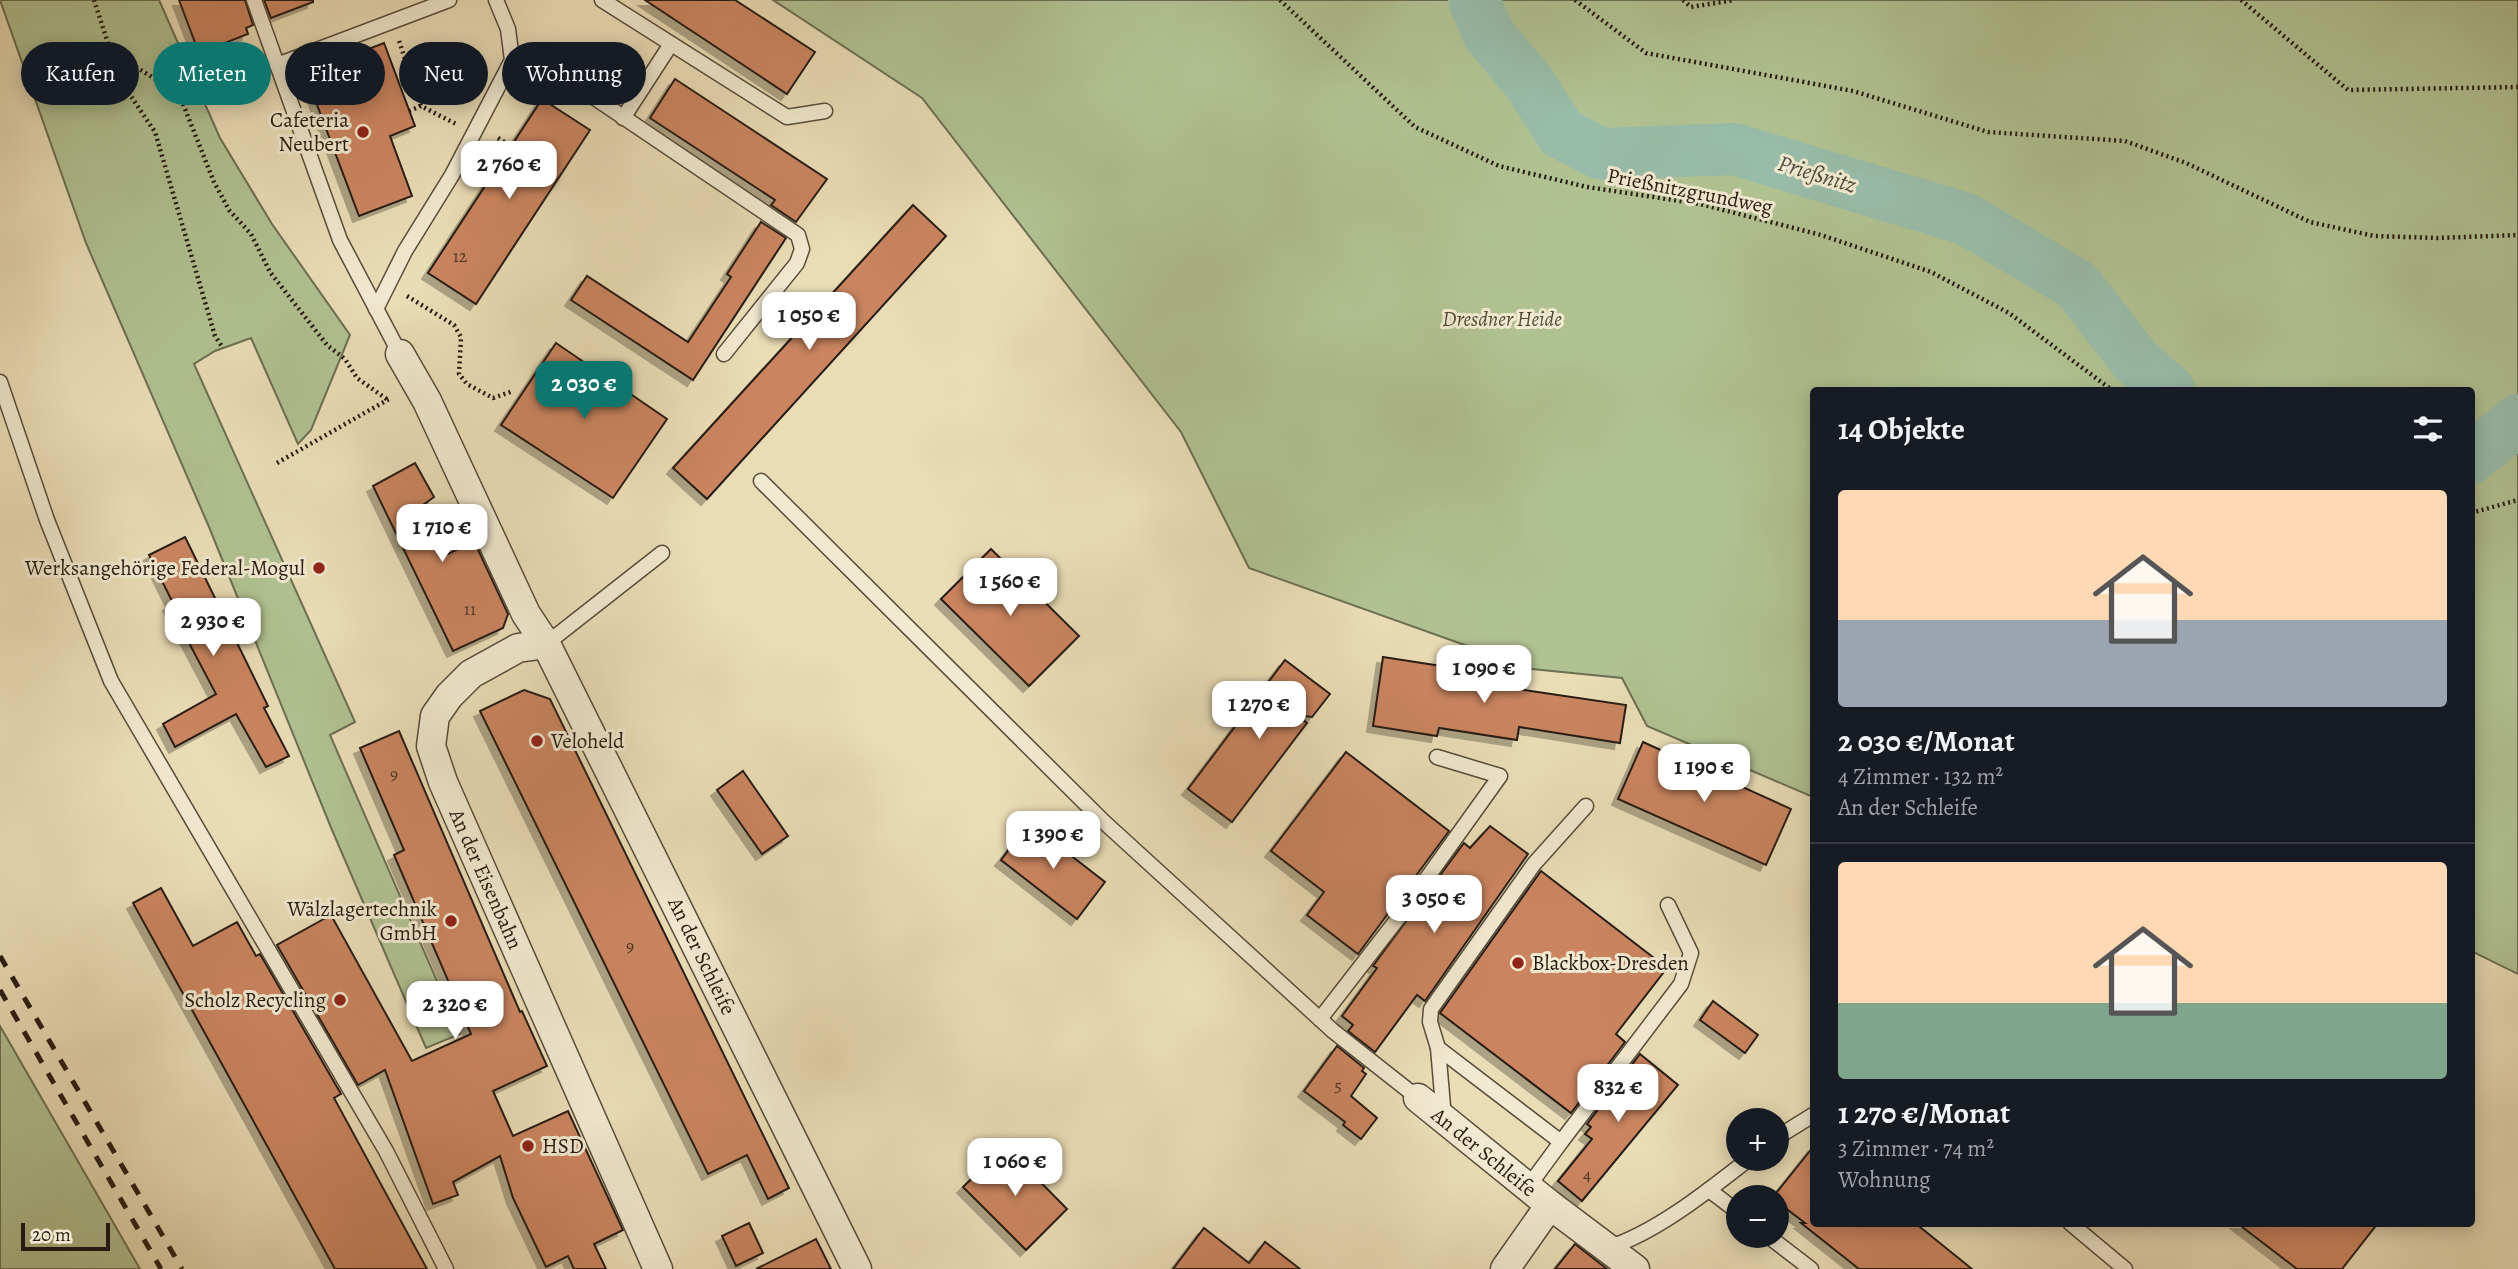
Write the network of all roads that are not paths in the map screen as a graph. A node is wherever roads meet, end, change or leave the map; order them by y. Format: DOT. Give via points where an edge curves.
graph roads {
  1 [pos="254,0"];
  2 [pos="449,0"];
  3 [pos="496,0"];
  4 [pos="602,0"];
  5 [pos="510,42"];
  6 [pos="671,44"];
  7 [pos="277,65"];
  8 [pos="502,79"];
  9 [pos="604,105"];
  10 [pos="825,111"];
  11 [pos="623,118"];
  12 [pos="376,309"];
  13 [pos="400,354"];
  14 [pos="724,354"];
  15 [pos="0,382"];
  16 [pos="761,481"];
  17 [pos="662,553"];
  18 [pos="546,644"];
  19 [pos="1437,757"];
  20 [pos="1586,806"];
  21 [pos="1668,905"];
  22 [pos="1320,1019"];
  23 [pos="1438,1048"];
  24 [pos="1418,1098"];
  25 [pos="1810,1117"];
  26 [pos="1445,1120"];
  27 [pos="1789,1130"];
  28 [pos="1561,1142"];
  29 [pos="1733,1171"];
  30 [pos="1528,1187"];
  31 [pos="1709,1190"];
  32 [pos="1726,1203"];
  33 [pos="1550,1205"];
  34 [pos="2075,1227"];
  35 [pos="1607,1248"];
  36 [pos="1784,1248"];
  37 [pos="446,1269"];
  38 [pos="659,1269"];
  39 [pos="857,1269"];
  40 [pos="1505,1269"];
  41 [pos="1635,1269"];
  42 [pos="1811,1269"];
  43 [pos="2124,1269"];
  1 -- 7 [label="lane"];
  2 -- 7 [label="lane"];
  3 -- 5 [label="lane"];
  4 -- 6 [label="lane"];
  6 -- 10 [label="lane" via="786,117"];
  6 -- 11 [label="lane"];
  7 -- 12 [label="lane" via="340,240"];
  8 -- 12 [label="lane"];
  9 -- 11 [label="lane"];
  11 -- 14 [label="lane" via="798,235 802,249 797,263"];
  12 -- 13 [label="lane"];
  13 -- 18 [label="street, An der Schleife" via="526,614"];
  15 -- 37 [label="lane" via="47,520 111,681 386,1151"];
  16 -- 22 [label="lane" via="1104,822"];
  17 -- 18 [label="lane"];
  18 -- 38 [label="street, An der Eisenbahn" via="518,648 471,674 435,716 431,746"];
  18 -- 39 [label="street, An der Schleife"];
  19 -- 22 [label="lane" via="1500,776"];
  20 -- 23 [label="lane" via="1534,864 1431,1009"];
  21 -- 28 [label="lane" via="1690,953 1681,984"];
  22 -- 24 [label="lane"];
  23 -- 26 [label="lane"];
  23 -- 28 [label="lane"];
  24 -- 26 [label="street, An der Schleife"];
  25 -- 27 [label="lane"];
  26 -- 30 [label="street, An der Schleife"];
  28 -- 30 [label="lane"];
  29 -- 31 [label="lane"];
  30 -- 33 [label="street, An der Schleife"];
  31 -- 32 [label="lane"];
  31 -- 35 [label="lane" via="1630,1241"];
  33 -- 35 [label="street, An der Schleife"];
  33 -- 40 [label="street, An der Schleife"];
  34 -- 43 [label="lane"];
  35 -- 41 [label="street, An der Schleife"];
  36 -- 42 [label="lane"];
}
